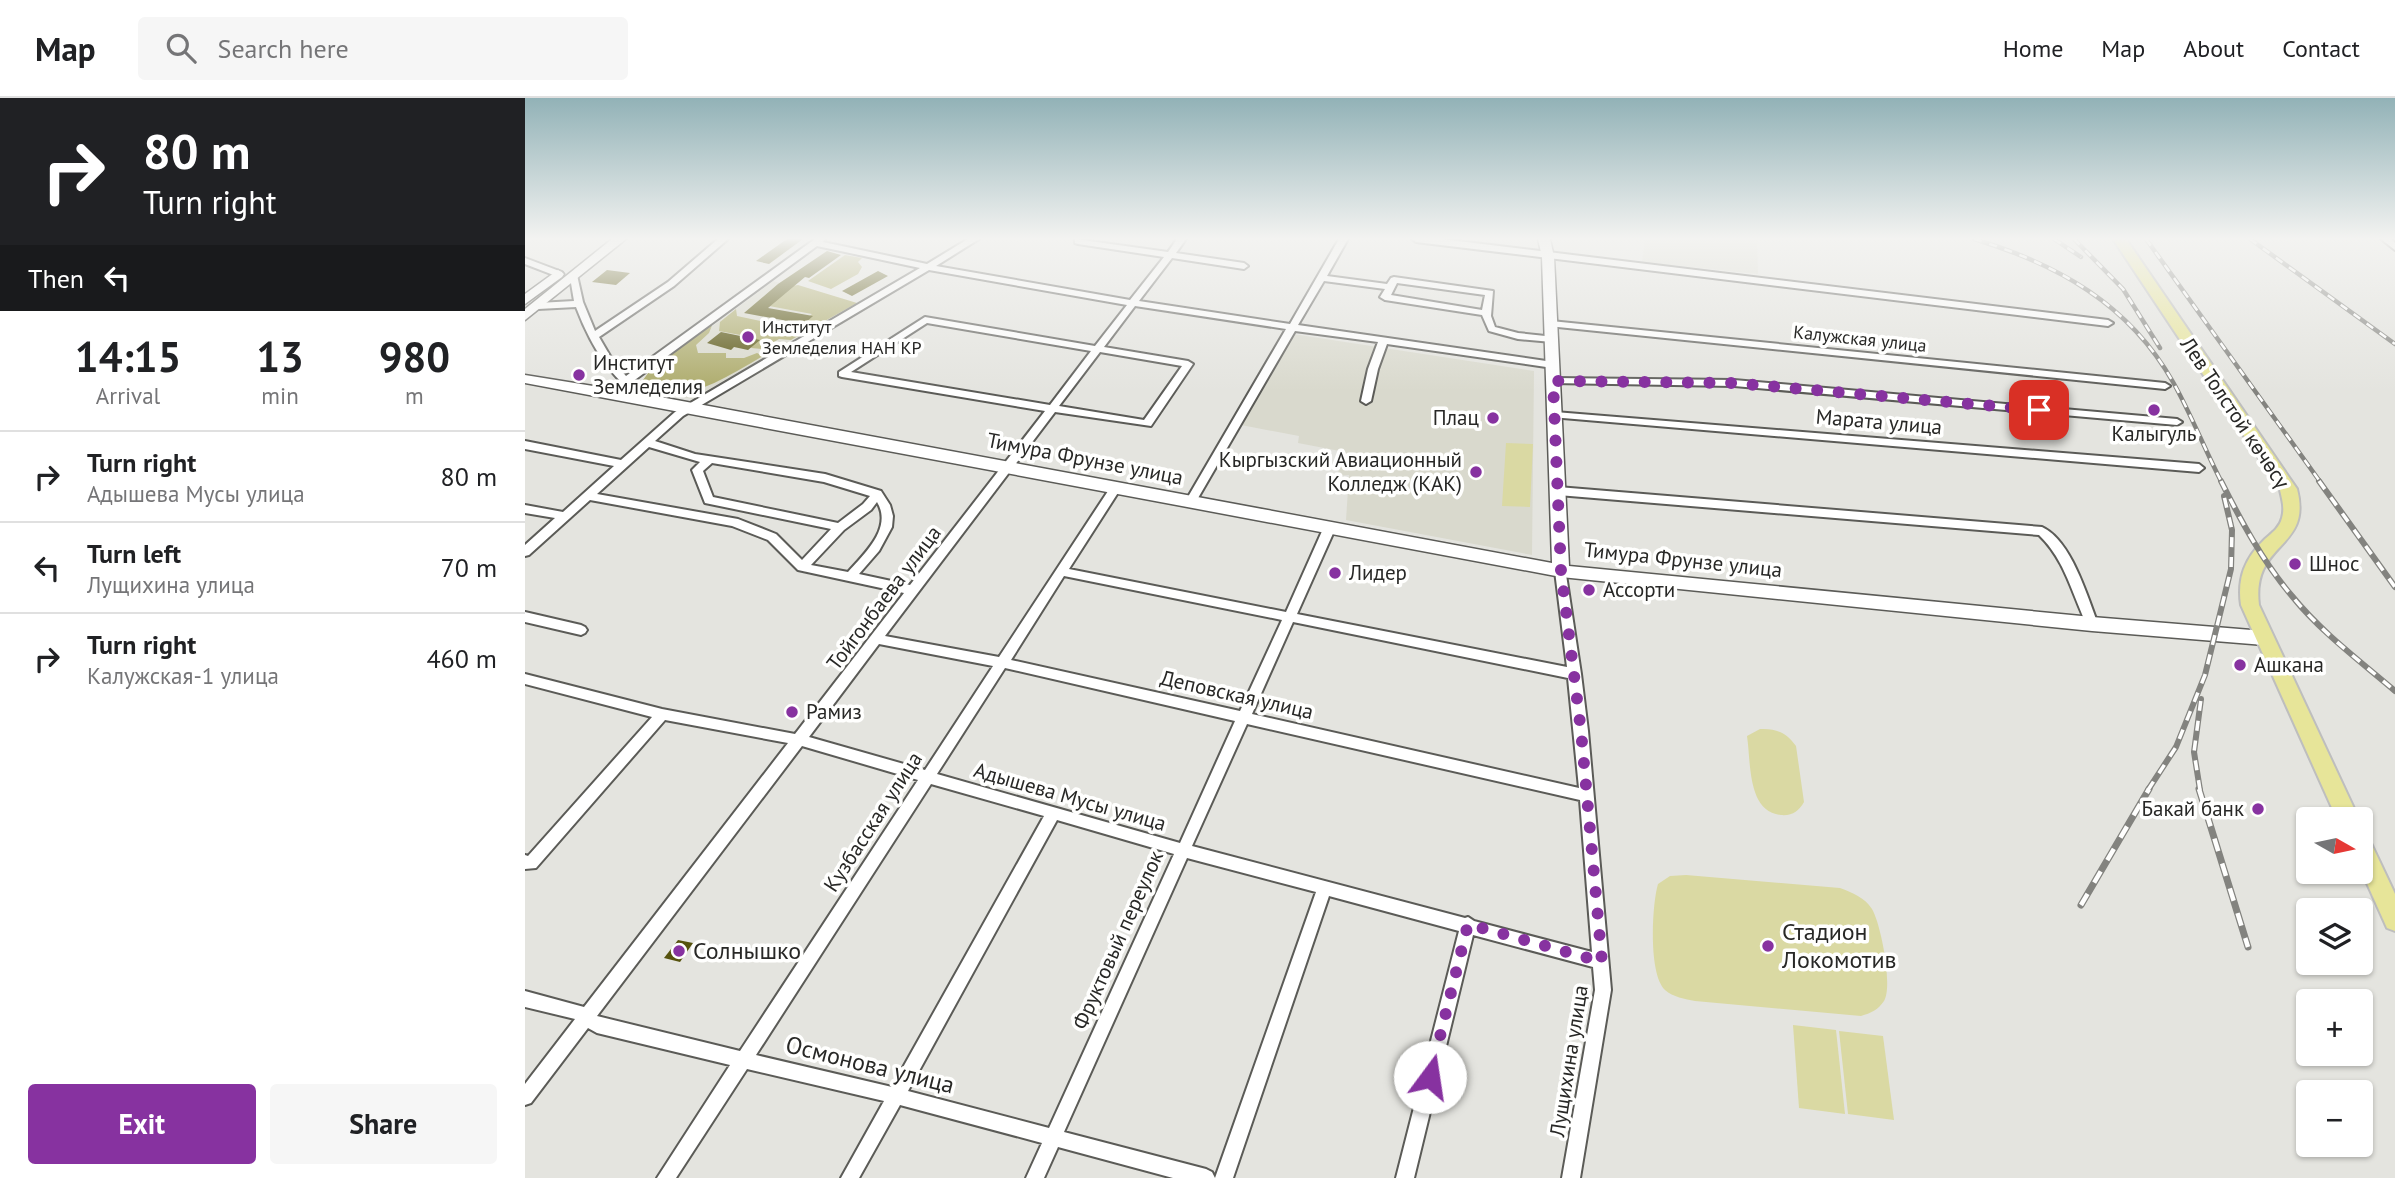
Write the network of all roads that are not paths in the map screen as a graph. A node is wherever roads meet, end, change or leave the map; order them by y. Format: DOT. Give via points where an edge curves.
graph roads {
  1 [pos="544,289"];
  2 [pos="553,289"];
  3 [pos="574,289"];
  4 [pos="663,289"];
  5 [pos="752,289"];
  6 [pos="890,289"];
  7 [pos="1053,289"];
  8 [pos="1144,289"];
  9 [pos="1315,289"];
  10 [pos="1388,289"];
  11 [pos="1463,289"];
  12 [pos="1550,289"];
  13 [pos="1823,289"];
  14 [pos="2154,289"];
  15 [pos="1134,303"];
  16 [pos="529,304"];
  17 [pos="578,304"];
  18 [pos="1486,313"];
  19 [pos="525,316"];
  20 [pos="2108,323"];
  21 [pos="1291,327"];
  22 [pos="1552,331"];
  23 [pos="593,337"];
  24 [pos="1383,342"];
  25 [pos="1099,348"];
  26 [pos="1553,373"];
  27 [pos="525,379"];
  28 [pos="625,382"];
  29 [pos="2165,386"];
  30 [pos="655,401"];
  31 [pos="1366,401"];
  32 [pos="689,408"];
  33 [pos="1053,408"];
  34 [pos="1555,415"];
  35 [pos="2177,422"];
  36 [pos="646,442"];
  37 [pos="525,445"];
  38 [pos="709,460"];
  39 [pos="622,464"];
  40 [pos="2199,467"];
  41 [pos="1007,468"];
  42 [pos="1116,488"];
  43 [pos="1558,491"];
  44 [pos="877,494"];
  45 [pos="588,496"];
  46 [pos="1191,502"];
  47 [pos="525,509"];
  48 [pos="565,516"];
  49 [pos="839,527"];
  50 [pos="1329,529"];
  51 [pos="525,552"];
  52 [pos="802,567"];
  53 [pos="1561,571"];
  54 [pos="1064,572"];
  55 [pos="850,577"];
  56 [pos="914,590"];
  57 [pos="1289,616"];
  58 [pos="525,617"];
  59 [pos="2092,624"];
  60 [pos="581,630"];
  61 [pos="2264,638"];
  62 [pos="877,639"];
  63 [pos="1003,663"];
  64 [pos="1575,674"];
  65 [pos="525,679"];
  66 [pos="662,714"];
  67 [pos="1243,718"];
  68 [pos="800,740"];
  69 [pos="926,779"];
  70 [pos="1587,796"];
  71 [pos="2342,807"];
  72 [pos="1054,812"];
  73 [pos="1182,850"];
  74 [pos="525,862"];
  75 [pos="2373,872"];
  76 [pos="1325,887"];
  77 [pos="2395,920"];
  78 [pos="1468,924"];
  79 [pos="1602,962"];
  80 [pos="525,999"];
  81 [pos="587,1018"];
  82 [pos="744,1060"];
  83 [pos="896,1096"];
  84 [pos="525,1097"];
  85 [pos="1053,1138"];
  86 [pos="666,1178"];
  87 [pos="849,1178"];
  88 [pos="1035,1178"];
  89 [pos="1206,1178"];
  90 [pos="1224,1178"];
  91 [pos="1405,1178"];
  92 [pos="1571,1178"];
  1 -- 16 [label="main road"];
  2 -- 16 [label="main road"];
  3 -- 17 [label="street"];
  4 -- 23 [label="street"];
  5 -- 28 [label="street"];
  6 -- 32 [label="street"];
  7 -- 15 [label="street"];
  8 -- 15 [label="street, Тойгонбаева улица"];
  9 -- 21 [label="street"];
  10 -- 18 [label="street" via="1385,297"];
  11 -- 18 [label="street" via="1490,293"];
  12 -- 22 [label="main road, Лущихина улица"];
  13 -- 20 [label="street"];
  14 -- 61 [label="main road, Лев Толстой көчөсү" via="2293,500 2289,527 2262,554 2248,590"];
  15 -- 21 [label="street"];
  15 -- 25 [label="street, Тойгонбаева улица"];
  16 -- 17 [label="street"];
  16 -- 19 [label="main road"];
  17 -- 23 [label="street"];
  18 -- 22 [label="street" via="1495,331 1518,337"];
  21 -- 24 [label="street"];
  21 -- 46 [label="street"];
  22 -- 26 [label="main road, Лущихина улица"];
  22 -- 29 [label="street, Калужская улица"];
  23 -- 28 [label="street"];
  24 -- 26 [label="street"];
  24 -- 31 [label="street"];
  25 -- 33 [label="street, Тойгонбаева улица"];
  25 -- 33 [label="street" via="1188,365 1147,424"];
  25 -- 33 [label="street" via="925,320 842,374"];
  26 -- 34 [label="main road, Лущихина улица"];
  26 -- 35 [label="street" via="1734,383"];
  27 -- 30 [label="main road, Тимура Фрунзе улица"];
  28 -- 30 [label="street"];
  30 -- 32 [label="main road, Тимура Фрунзе улица"];
  32 -- 36 [label="street"];
  32 -- 41 [label="main road, Тимура Фрунзе улица"];
  33 -- 41 [label="street, Тойгонбаева улица"];
  34 -- 40 [label="street, Марата улица"];
  34 -- 43 [label="main road, Лущихина улица"];
  36 -- 38 [label="street"];
  36 -- 39 [label="street"];
  37 -- 39 [label="street"];
  38 -- 44 [label="street" via="825,478"];
  38 -- 49 [label="street" via="697,470 709,500"];
  39 -- 45 [label="street"];
  41 -- 42 [label="main road, Тимура Фрунзе улица"];
  41 -- 56 [label="street, Тойгонбаева улица"];
  42 -- 46 [label="main road, Тимура Фрунзе улица"];
  42 -- 54 [label="street, Кузбасская улица"];
  43 -- 53 [label="main road, Лущихина улица"];
  43 -- 59 [label="street" via="2042,531 2054,540 2067,564"];
  44 -- 49 [label="street"];
  44 -- 55 [label="street" via="887,508 888,526"];
  45 -- 48 [label="street"];
  45 -- 52 [label="street" via="734,522 772,537"];
  46 -- 50 [label="main road, Тимура Фрунзе улица"];
  47 -- 48 [label="street"];
  48 -- 51 [label="street"];
  49 -- 52 [label="street"];
  50 -- 53 [label="main road, Тимура Фрунзе улица"];
  50 -- 57 [label="street, Фруктовый переулок"];
  52 -- 55 [label="street"];
  53 -- 59 [label="main road, Тимура Фрунзе улица"];
  53 -- 64 [label="street, Лущихина улица"];
  54 -- 57 [label="street"];
  54 -- 63 [label="street, Кузбасская улица"];
  55 -- 56 [label="street"];
  56 -- 62 [label="street, Тойгонбаева улица"];
  57 -- 64 [label="street"];
  57 -- 67 [label="street, Фруктовый переулок"];
  58 -- 60 [label="street"];
  59 -- 61 [label="main road, Тимура Фрунзе улица"];
  61 -- 71 [label="main road, Лев Толстой көчөсү"];
  62 -- 63 [label="street, Деповская улица"];
  62 -- 68 [label="street, Тойгонбаева улица"];
  63 -- 67 [label="street, Деповская улица"];
  63 -- 69 [label="street, Кузбасская улица"];
  64 -- 70 [label="street, Лущихина улица"];
  65 -- 66 [label="street, Адышева Мусы улица"];
  66 -- 68 [label="street, Адышева Мусы улица"];
  66 -- 74 [label="street" via="531,863"];
  67 -- 70 [label="street, Деповская улица"];
  67 -- 73 [label="street, Фруктовый переулок"];
  68 -- 69 [label="street, Адышева Мусы улица"];
  68 -- 81 [label="street, Тойгонбаева улица"];
  69 -- 72 [label="street, Адышева Мусы улица"];
  69 -- 82 [label="street, Кузбасская улица"];
  70 -- 79 [label="street, Лущихина улица"];
  72 -- 73 [label="street, Адышева Мусы улица"];
  72 -- 83 [label="street"];
  73 -- 76 [label="street, Адышева Мусы улица"];
  73 -- 85 [label="street, Фруктовый переулок"];
  75 -- 77 [label="main road"];
  76 -- 78 [label="street, Адышева Мусы улица"];
  76 -- 90 [label="street"];
  78 -- 79 [label="street, Адышева Мусы улица"];
  78 -- 91 [label="street"];
  79 -- 92 [label="street, Лущихина улица" via="1603,990"];
  80 -- 81 [label="street, Осмонова улица"];
  81 -- 82 [label="street, Осмонова улица" via="597,1025"];
  81 -- 84 [label="street, Тойгонбаева улица"];
  82 -- 83 [label="street, Осмонова улица"];
  82 -- 86 [label="street, Кузбасская улица"];
  83 -- 85 [label="street, Осмонова улица"];
  83 -- 87 [label="street"];
  85 -- 88 [label="street, Фруктовый переулок"];
  85 -- 89 [label="street, Осмонова улица"];
}
